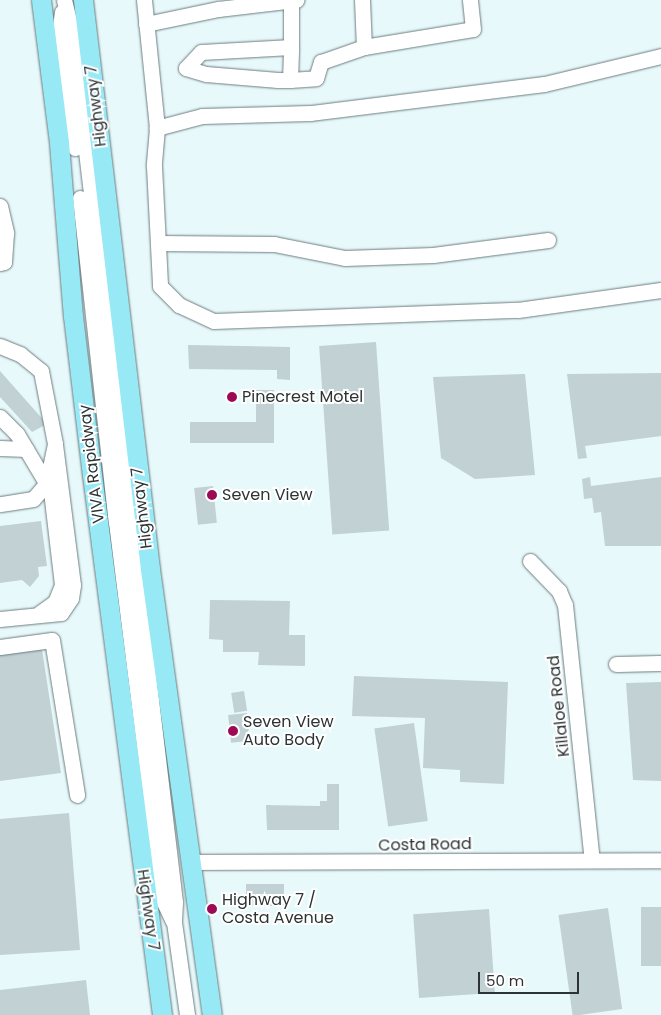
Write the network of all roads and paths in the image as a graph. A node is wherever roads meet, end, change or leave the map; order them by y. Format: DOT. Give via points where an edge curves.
graph roads {
  1 [pos="41,0"];
  2 [pos="83,0"];
  3 [pos="144,0"];
  4 [pos="362,0"];
  5 [pos="470,0"];
  6 [pos="293,1"];
  7 [pos="246,3"];
  8 [pos="146,24"];
  9 [pos="291,47"];
  10 [pos="364,47"];
  11 [pos="661,56"];
  12 [pos="290,80"];
  13 [pos="157,128"];
  14 [pos="0,206"];
  15 [pos="548,240"];
  16 [pos="158,243"];
  17 [pos="0,264"];
  18 [pos="661,290"];
  19 [pos="0,346"];
  20 [pos="0,417"];
  21 [pos="55,444"];
  22 [pos="0,448"];
  23 [pos="26,449"];
  24 [pos="47,483"];
  25 [pos="0,504"];
  26 [pos="530,561"];
  27 [pos="39,614"];
  28 [pos="0,619"];
  29 [pos="0,647"];
  30 [pos="661,663"];
  31 [pos="616,664"];
  32 [pos="77,795"];
  33 [pos="592,860"];
  34 [pos="661,860"];
  35 [pos="189,862"];
  36 [pos="174,922"];
  37 [pos="162,1015"];
  38 [pos="187,1015"];
  39 [pos="212,1015"];
  1 -- 37 [label="main road, Highway 7" via="59,143 90,466"];
  2 -- 35 [label="main road, Highway 7" via="117,308"];
  3 -- 8 [label="street"];
  4 -- 10 [label="street"];
  5 -- 10 [label="street" via="473,29"];
  6 -- 7 [label="street"];
  6 -- 9 [label="street"];
  7 -- 8 [label="street"];
  8 -- 13 [label="street"];
  9 -- 12 [label="street"];
  9 -- 12 [label="street" via="201,52 186,68 206,74"];
  10 -- 12 [label="street" via="321,62 316,78"];
  11 -- 13 [label="street" via="544,84 310,113 202,116"];
  13 -- 16 [label="street" via="154,166"];
  14 -- 17 [label="street" via="6,233 4,262"];
  15 -- 16 [label="street" via="433,255 345,258 274,244"];
  16 -- 18 [label="street" via="160,286 179,305 214,320 518,310"];
  19 -- 21 [label="street" via="20,354 41,371"];
  20 -- 23 [label="street"];
  21 -- 24 [label="street"];
  21 -- 27 [label="street" via="73,584 67,607 61,613"];
  22 -- 23 [label="street"];
  23 -- 24 [label="street"];
  24 -- 25 [label="street" via="33,499"];
  24 -- 27 [label="street" via="52,490 62,585 55,602"];
  26 -- 33 [label="street, Killaloe Road" via="559,591 565,605"];
  27 -- 28 [label="street"];
  29 -- 32 [label="street" via="52,640"];
  30 -- 31 [label="street"];
  33 -- 34 [label="street, Costa Road"];
  33 -- 35 [label="street, Costa Road"];
  35 -- 39 [label="main road, Highway 7"];
  36 -- 36 [label="street, VIVA Rapidway" via="175,902 72,33 64,0 60,26 117,532 163,900"];
  36 -- 38 [label="street, VIVA Rapidway"];
}
